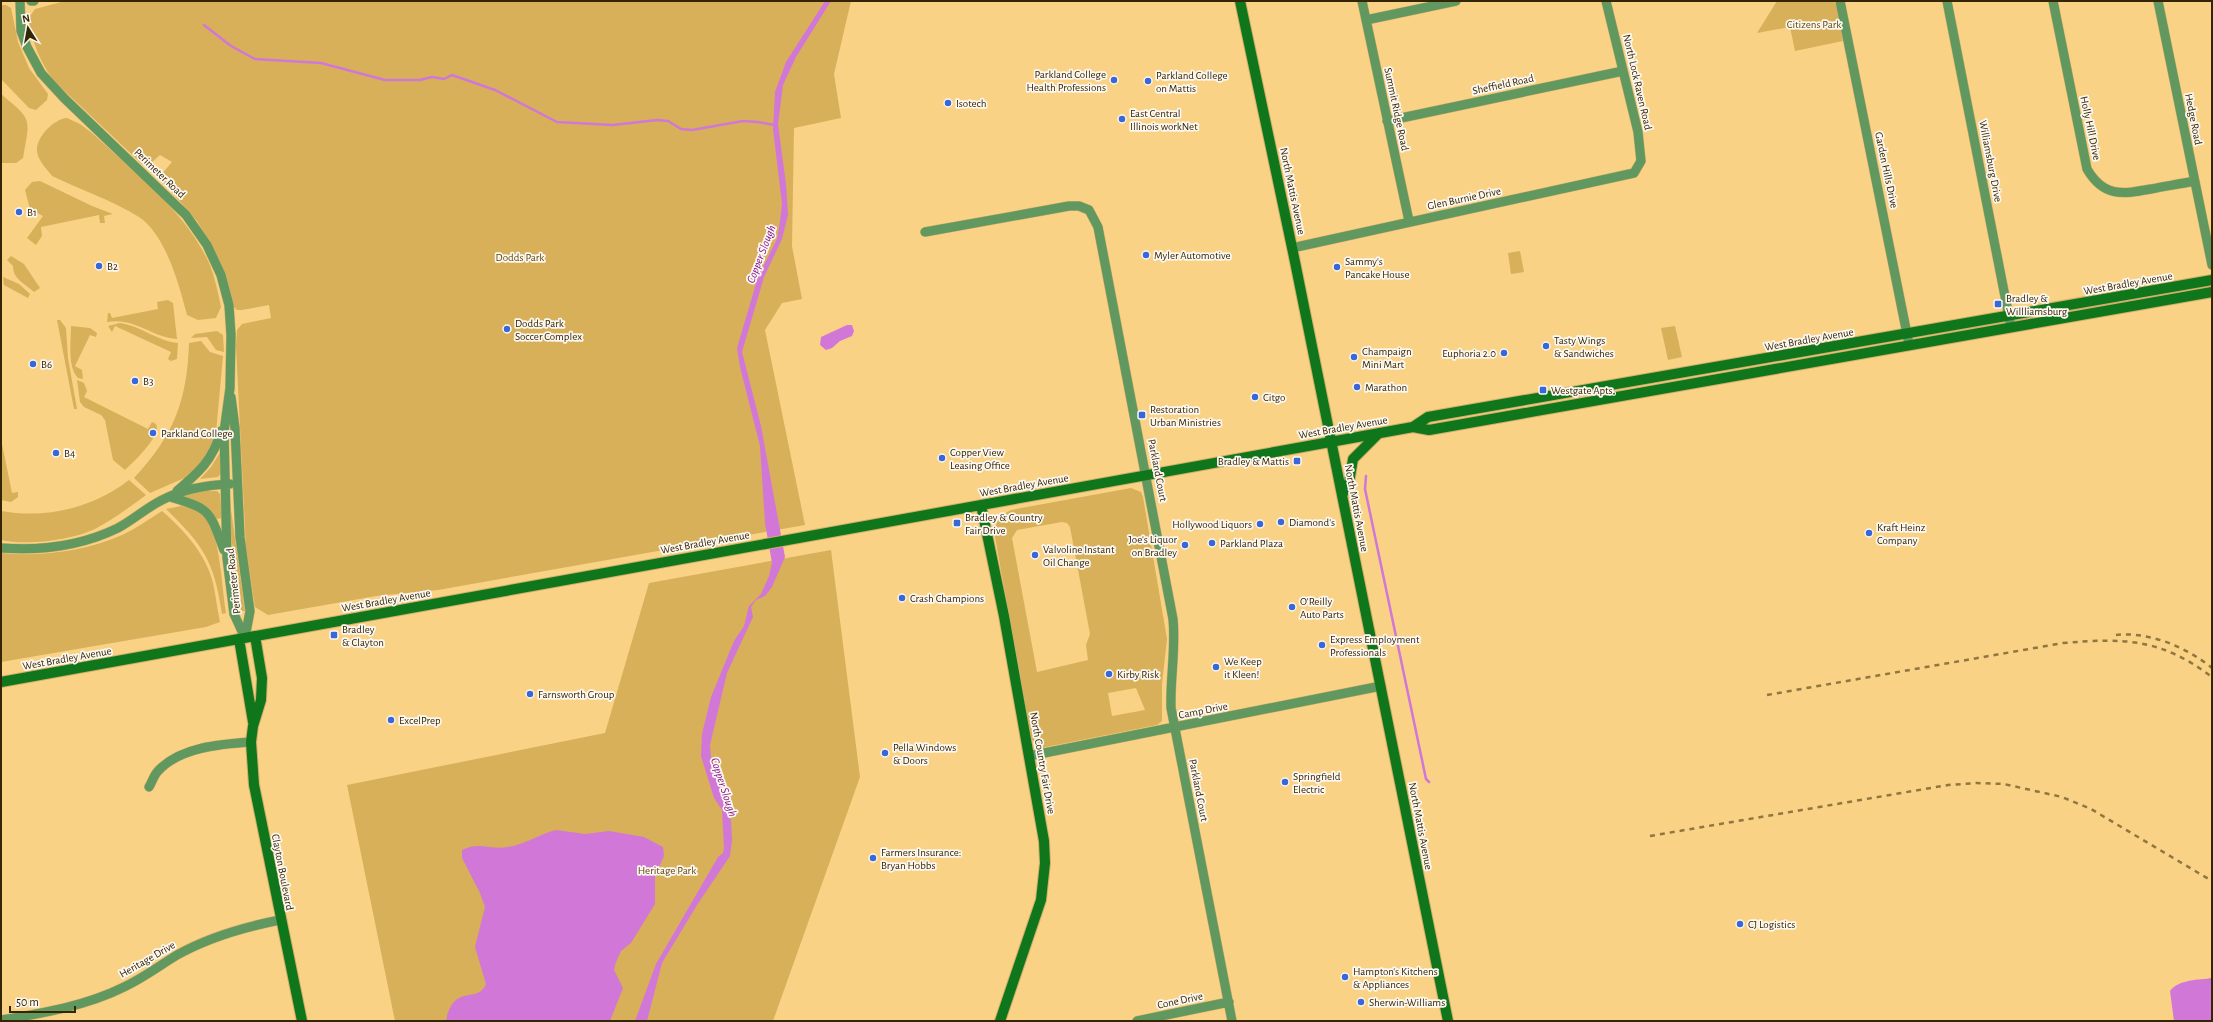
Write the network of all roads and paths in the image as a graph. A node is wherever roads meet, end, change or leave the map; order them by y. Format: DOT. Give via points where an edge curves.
graph roads {
  1 [pos="20,1"];
  2 [pos="30,1"];
  3 [pos="34,1"];
  4 [pos="1240,1"];
  5 [pos="1362,1"];
  6 [pos="1456,1"];
  7 [pos="1606,1"];
  8 [pos="1840,1"];
  9 [pos="1946,1"];
  10 [pos="2053,1"];
  11 [pos="2158,1"];
  12 [pos="1366,20"];
  13 [pos="1623,71"];
  14 [pos="1388,121"];
  15 [pos="1638,169"];
  16 [pos="2194,181"];
  17 [pos="1409,222"];
  18 [pos="925,232"];
  19 [pos="1292,248"];
  20 [pos="2212,265"];
  21 [pos="2212,280"];
  22 [pos="2212,292"];
  23 [pos="2009,316"];
  24 [pos="2011,327"];
  25 [pos="1909,339"];
  26 [pos="230,388"];
  27 [pos="226,412"];
  28 [pos="1380,433"];
  29 [pos="1331,442"];
  30 [pos="1146,474"];
  31 [pos="224,484"];
  32 [pos="236,484"];
  33 [pos="1342,495"];
  34 [pos="170,497"];
  35 [pos="981,505"];
  36 [pos="1,548"];
  37 [pos="227,558"];
  38 [pos="246,638"];
  39 [pos="1,682"];
  40 [pos="1380,686"];
  41 [pos="253,726"];
  42 [pos="1175,727"];
  43 [pos="251,742"];
  44 [pos="1029,756"];
  45 [pos="149,787"];
  46 [pos="280,920"];
  47 [pos="1229,1002"];
  48 [pos="1,1020"];
  49 [pos="302,1021"];
  50 [pos="1000,1021"];
  51 [pos="1137,1021"];
  52 [pos="1232,1021"];
  53 [pos="1448,1021"];
  1 -- 26 [label="street, Perimeter Road" via="21,31 41,73 165,193 186,215 207,245 221,275 229,305"];
  2 -- 3 [label="street"];
  4 -- 19 [label="main road, North Mattis Avenue"];
  5 -- 12 [label="street, Summit Ridge Road"];
  6 -- 12 [label="street"];
  7 -- 13 [label="street, North Lock Raven Road"];
  8 -- 25 [label="street, Garden Hills Drive"];
  9 -- 23 [label="street, Williamsburg Drive"];
  10 -- 16 [label="street, Holly Hill Drive" via="2087,169 2092,177 2106,189 2119,193"];
  11 -- 16 [label="street, Hedge Road"];
  12 -- 14 [label="street, Summit Ridge Road"];
  13 -- 14 [label="street, Sheffield Road"];
  13 -- 15 [label="street, North Lock Raven Road" via="1638,132 1641,161"];
  14 -- 17 [label="street, Summit Ridge Road"];
  15 -- 17 [label="street, Glen Burnie Drive" via="1630,175"];
  16 -- 20 [label="street, Hedge Road"];
  17 -- 19 [label="street, Glen Burnie Drive"];
  18 -- 30 [label="street, Parkland Court" via="1070,206 1089,210 1098,228"];
  19 -- 29 [label="main road, North Mattis Avenue"];
  21 -- 23 [label="main road, West Bradley Avenue"];
  22 -- 24 [label="main road, West Bradley Avenue"];
  23 -- 24 [label="street, Williamsburg Drive"];
  23 -- 25 [label="main road, West Bradley Avenue"];
  24 -- 25 [label="main road, West Bradley Avenue"];
  25 -- 28 [label="main road, West Bradley Avenue" via="1429,430 1413,427"];
  26 -- 27 [label="street, Perimeter Road"];
  26 -- 32 [label="street, Perimeter Road" via="235,428"];
  27 -- 31 [label="street, Perimeter Road"];
  27 -- 34 [label="street" via="216,448 202,470"];
  28 -- 29 [label="main road, West Bradley Avenue"];
  28 -- 33 [label="main road" via="1353,459 1349,483"];
  29 -- 30 [label="main road, West Bradley Avenue"];
  29 -- 33 [label="main road, North Mattis Avenue"];
  30 -- 35 [label="main road, West Bradley Avenue"];
  30 -- 42 [label="street, Parkland Court" via="1174,632 1175,652 1170,687"];
  31 -- 32 [label="street"];
  31 -- 34 [label="street" via="190,489"];
  31 -- 37 [label="street, Perimeter Road"];
  32 -- 38 [label="street, Perimeter Road" via="250,612"];
  33 -- 40 [label="main road, North Mattis Avenue"];
  34 -- 36 [label="street" via="116,529 83,541 37,549"];
  34 -- 37 [label="street" via="193,504 211,516"];
  35 -- 38 [label="main road, West Bradley Avenue"];
  35 -- 44 [label="main road, North Country Fair Drive"];
  37 -- 38 [label="street, Perimeter Road" via="234,614"];
  38 -- 39 [label="main road, West Bradley Avenue"];
  38 -- 41 [label="main road, Clayton Boulevard"];
  38 -- 41 [label="main road, Clayton Boulevard" via="262,678 261,700"];
  40 -- 42 [label="street, Camp Drive"];
  40 -- 53 [label="main road, North Mattis Avenue"];
  41 -- 43 [label="main road, Clayton Boulevard"];
  42 -- 44 [label="street, Camp Drive"];
  42 -- 47 [label="street, Parkland Court"];
  43 -- 45 [label="street" via="232,743 186,753 158,771"];
  43 -- 46 [label="main road, Clayton Boulevard" via="254,785"];
  44 -- 50 [label="main road, North Country Fair Drive" via="1044,841 1044,884 1030,936"];
  46 -- 48 [label="street, Heritage Drive" via="212,938 176,955 124,987 89,1001"];
  46 -- 49 [label="main road, Clayton Boulevard"];
  47 -- 51 [label="street, Cone Drive"];
  47 -- 52 [label="street, Parkland Court"];
}
